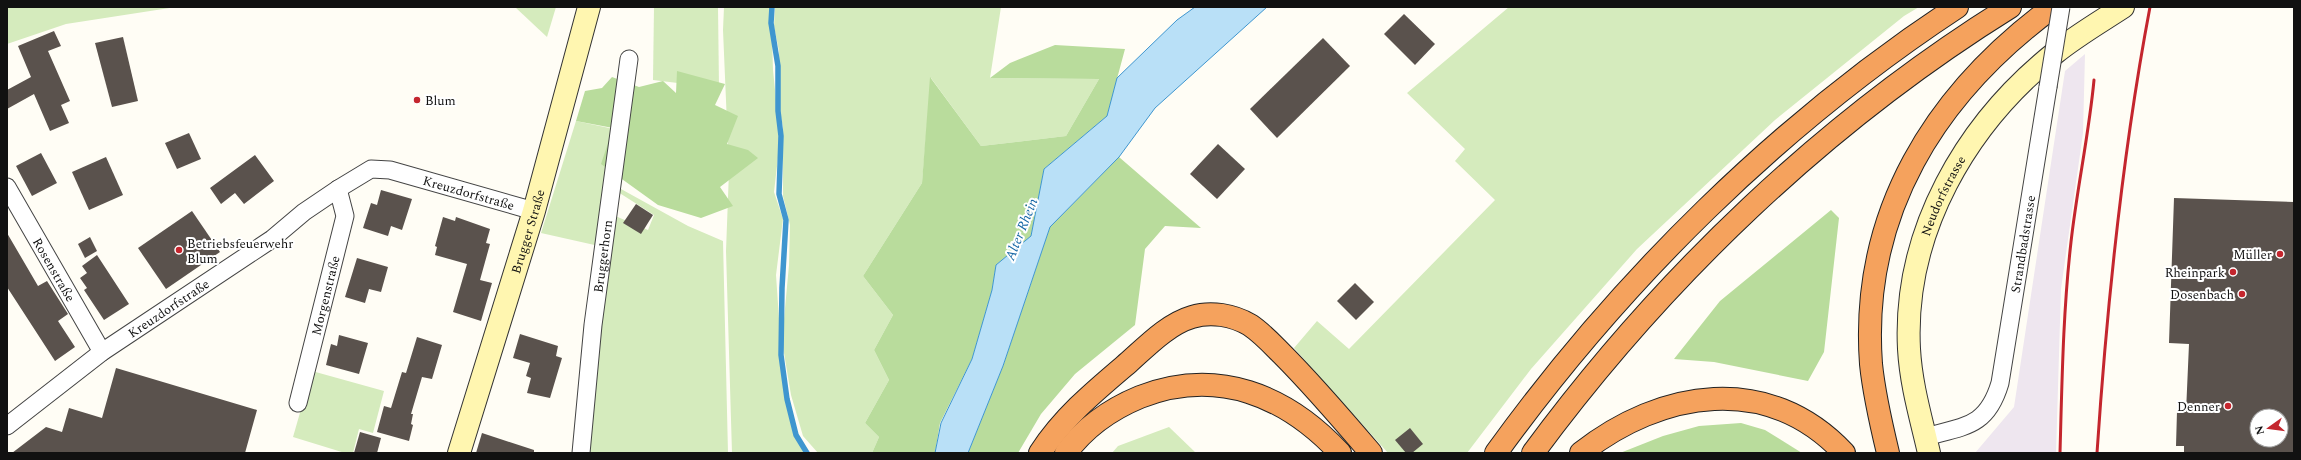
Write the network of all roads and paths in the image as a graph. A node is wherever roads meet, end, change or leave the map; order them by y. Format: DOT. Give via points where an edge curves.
graph roads {
  1 [pos="589,7"];
  2 [pos="1957,7"];
  3 [pos="2010,7"];
  4 [pos="2053,7"];
  5 [pos="2062,7"];
  6 [pos="2123,7"];
  7 [pos="629,59"];
  8 [pos="7,187"];
  9 [pos="338,189"];
  10 [pos="534,211"];
  11 [pos="102,352"];
  12 [pos="298,403"];
  13 [pos="7,426"];
  14 [pos="1927,445"];
  15 [pos="459,453"];
  16 [pos="581,453"];
  17 [pos="1040,453"];
  18 [pos="1066,453"];
  19 [pos="1340,453"];
  20 [pos="1371,453"];
  21 [pos="1496,453"];
  22 [pos="1533,453"];
  23 [pos="1581,453"];
  24 [pos="1844,453"];
  25 [pos="1888,453"];
  1 -- 10 [label="main road, Brugger Straße"];
  2 -- 21 [label="highway" via="1827,103 1751,169 1687,230 1595,328"];
  3 -- 22 [label="highway" via="1884,95 1814,152 1743,216 1675,284 1610,356"];
  4 -- 25 [label="highway" via="1996,53 1955,97 1921,146 1897,196 1877,263 1870,331 1873,382"];
  5 -- 14 [label="street, Strandbadstrasse, bridge" via="2000,383 1994,402 1981,419"];
  6 -- 14 [label="main road, Neudorfstrasse" via="2055,53 2014,90 1974,138 1943,190 1921,248 1909,318 1909,349 1914,391"];
  7 -- 16 [label="street, Bruggerhorn" via="593,325"];
  8 -- 11 [label="street, Rosenstraße"];
  9 -- 10 [label="street, Kreuzdorfstraße" via="371,169 390,170"];
  9 -- 11 [label="street, Kreuzdorfstraße" via="304,212 272,239"];
  9 -- 12 [label="street, Morgenstraße" via="345,216"];
  10 -- 15 [label="main road, Brugger Straße"];
  11 -- 13 [label="street, Kreuzdorfstraße"];
  17 -- 20 [label="highway" via="1073,411 1145,348 1179,322 1209,314 1235,318 1261,334 1298,370"];
  18 -- 19 [label="highway" via="1091,425 1125,404 1166,388 1201,384 1233,388 1278,404 1309,424"];
  23 -- 24 [label="highway" via="1623,424 1646,414 1682,402 1719,399 1753,402 1791,414 1820,431"];
}
